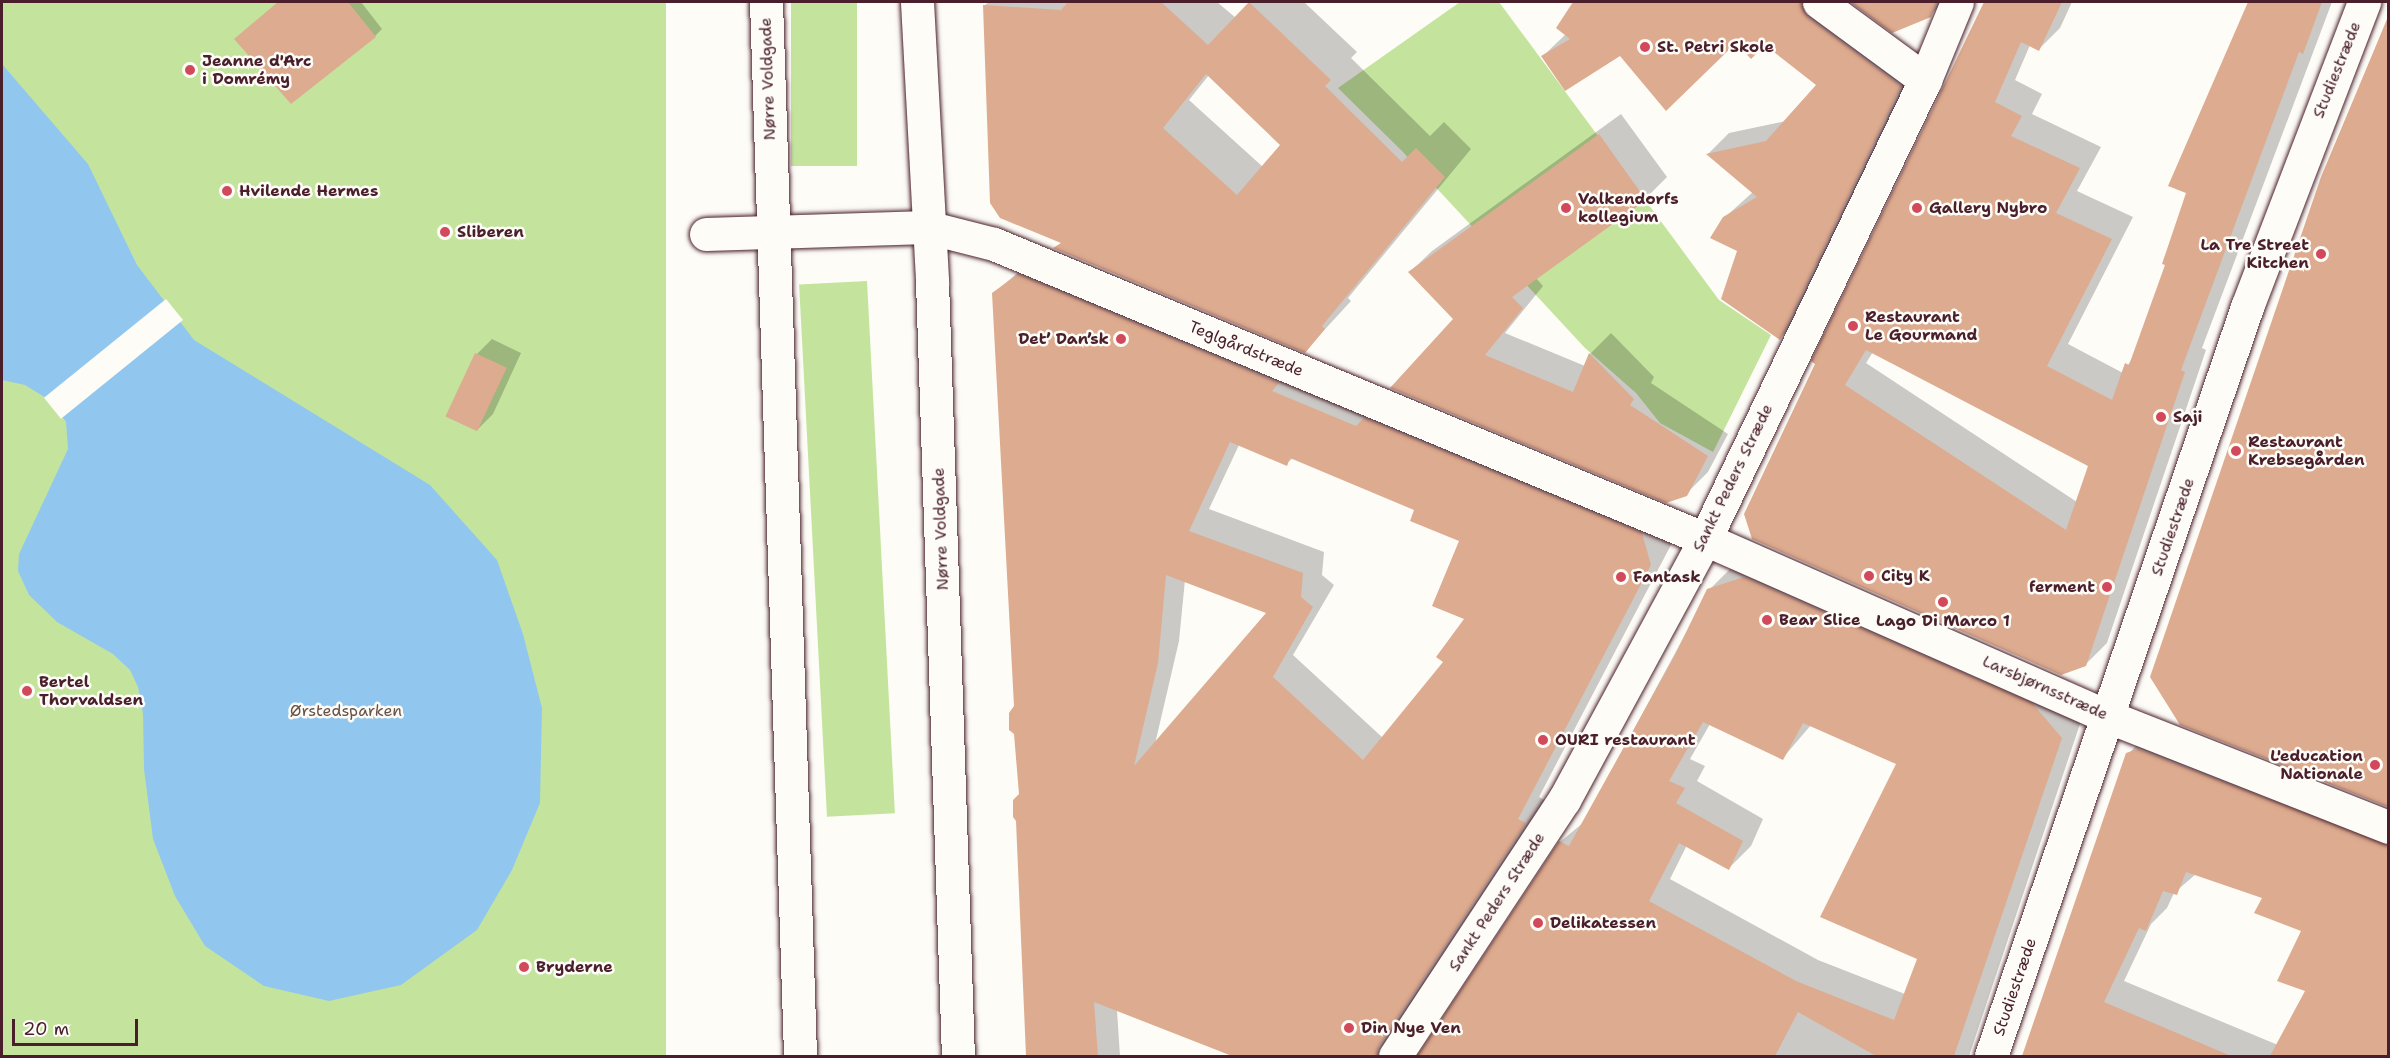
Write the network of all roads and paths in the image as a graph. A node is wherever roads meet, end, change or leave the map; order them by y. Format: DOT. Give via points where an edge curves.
graph roads {
  1 [pos="766,2"];
  2 [pos="917,2"];
  3 [pos="1819,2"];
  4 [pos="1957,2"];
  5 [pos="2364,2"];
  6 [pos="1925,80"];
  7 [pos="927,227"];
  8 [pos="772,232"];
  9 [pos="706,234"];
  10 [pos="1705,539"];
  11 [pos="2109,717"];
  12 [pos="2388,827"];
  13 [pos="800,1056"];
  14 [pos="958,1056"];
  15 [pos="1395,1056"];
  16 [pos="1991,1056"];
  1 -- 8 [label="street, Nørre Voldgade"];
  2 -- 7 [label="street, Nørre Voldgade"];
  3 -- 6 [label="street"];
  4 -- 6 [label="street, Sankt Peders Stræde"];
  5 -- 11 [label="street, Studiestræde" via="2247,308"];
  6 -- 10 [label="street, Sankt Peders Stræde"];
  7 -- 8 [label="street, Teglgårdstræde"];
  7 -- 10 [label="street, Teglgårdstræde" via="994,244"];
  7 -- 14 [label="street, Nørre Voldgade"];
  8 -- 9 [label="street, Teglgårdstræde"];
  8 -- 13 [label="street, Nørre Voldgade"];
  10 -- 11 [label="street, Larsbjørnsstræde"];
  10 -- 15 [label="street, Sankt Peders Stræde" via="1564,800"];
  11 -- 12 [label="street, Larsbjørnsstræde"];
  11 -- 16 [label="street, Studiestræde"];
}
